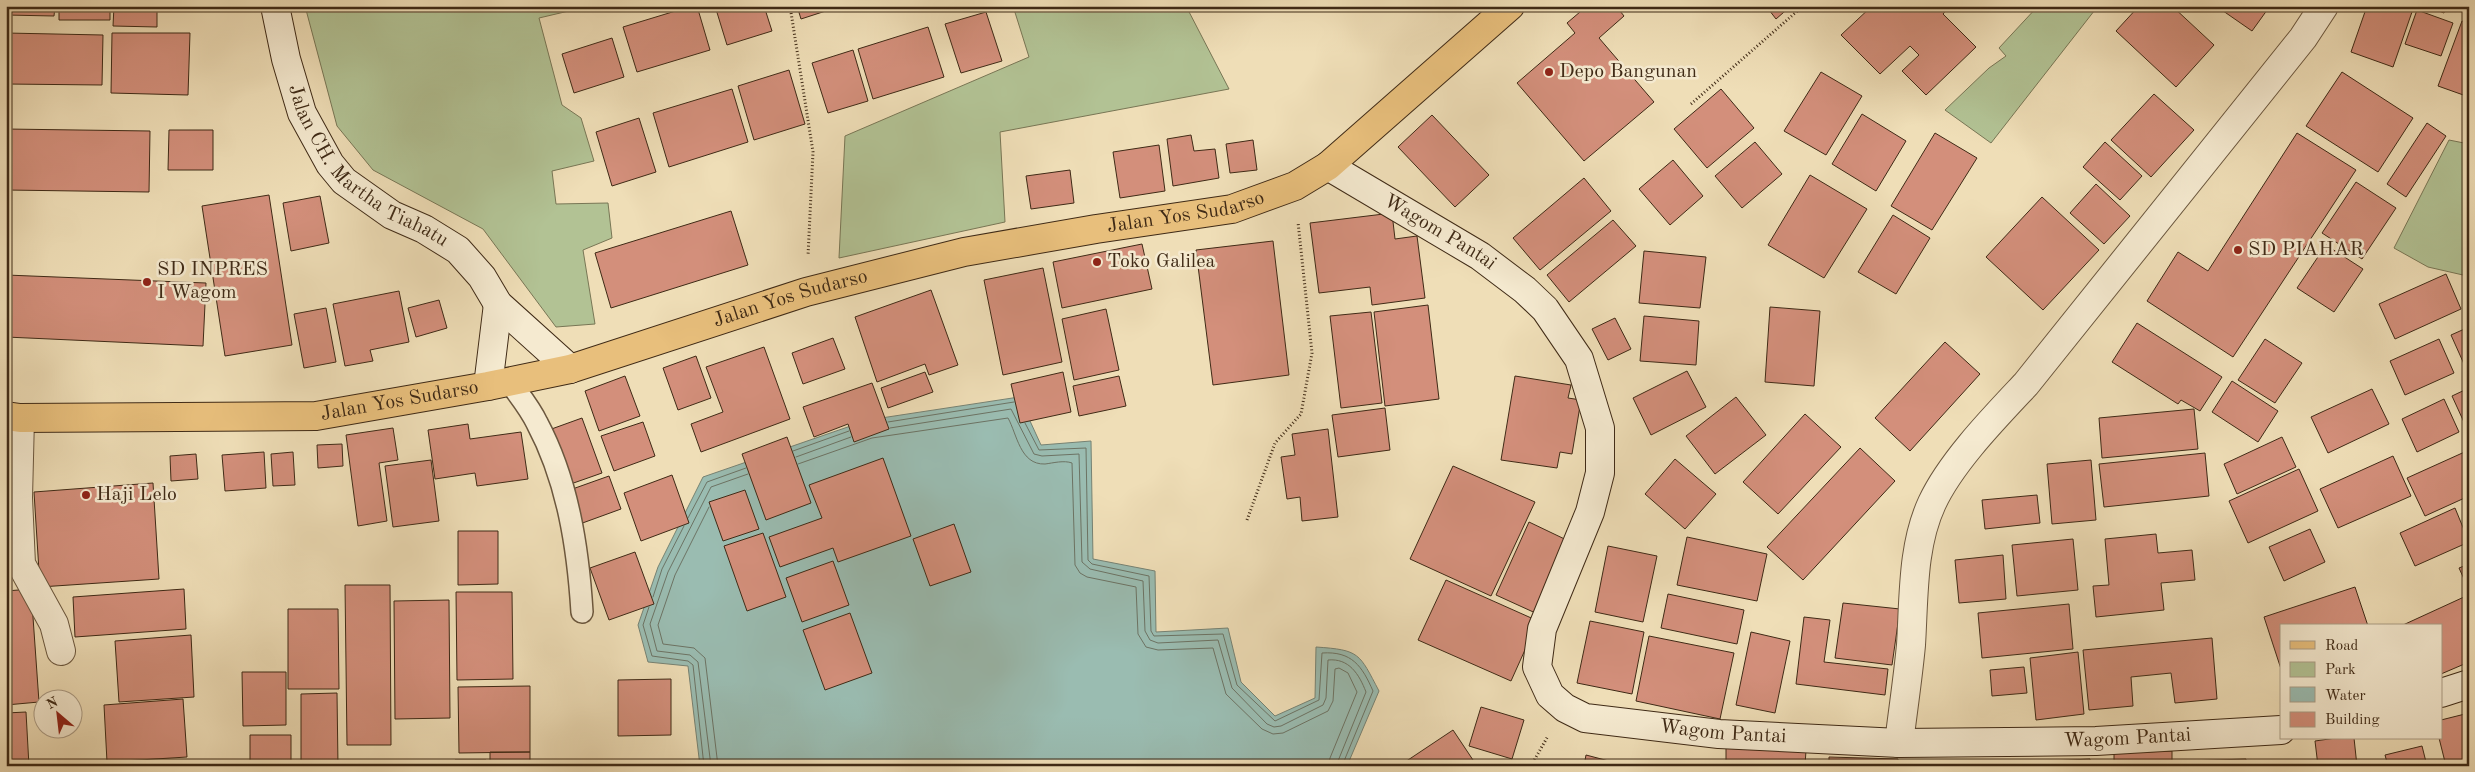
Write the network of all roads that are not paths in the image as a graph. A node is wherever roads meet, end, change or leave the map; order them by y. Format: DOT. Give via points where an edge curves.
graph roads {
  1 [pos="276,6"];
  2 [pos="2324,6"];
  3 [pos="1495,14"];
  4 [pos="1328,166"];
  5 [pos="498,304"];
  6 [pos="570,369"];
  7 [pos="499,384"];
  8 [pos="13,417"];
  9 [pos="582,612"];
  10 [pos="61,651"];
  11 [pos="2469,684"];
  12 [pos="2442,693"];
  13 [pos="2280,730"];
  14 [pos="1899,743"];
  1 -- 5 [label="street, Jalan CH. Martha Tiahatu" via="286,59 302,112 330,164 344,181 392,215 431,232 458,250 482,277"];
  2 -- 14 [label="street" via="2303,38 2156,223 1942,484 1931,504 1918,545 1910,662"];
  3 -- 4 [label="main road, Jalan Yos Sudarso" via="1463,38"];
  4 -- 6 [label="main road, Jalan Yos Sudarso" via="1295,186 1232,209 964,252 806,292"];
  4 -- 14 [label="street, Wagom Pantai" via="1480,256 1525,290 1545,309 1579,359 1598,421 1600,473 1590,512 1542,629 1537,667 1550,695 1565,708 1585,718 1719,734"];
  5 -- 6 [label="street, Jalan CH. Martha Tiahatu"];
  5 -- 7 [label="street"];
  6 -- 7 [label="main road, Jalan Yos Sudarso"];
  7 -- 8 [label="main road, Jalan Yos Sudarso" via="316,416"];
  7 -- 9 [label="lane" via="537,422 561,484 574,533"];
  8 -- 10 [label="street" via="21,564 54,624"];
  11 -- 12 [label="street"];
  13 -- 14 [label="street, Wagom Pantai" via="2096,741"];
}
